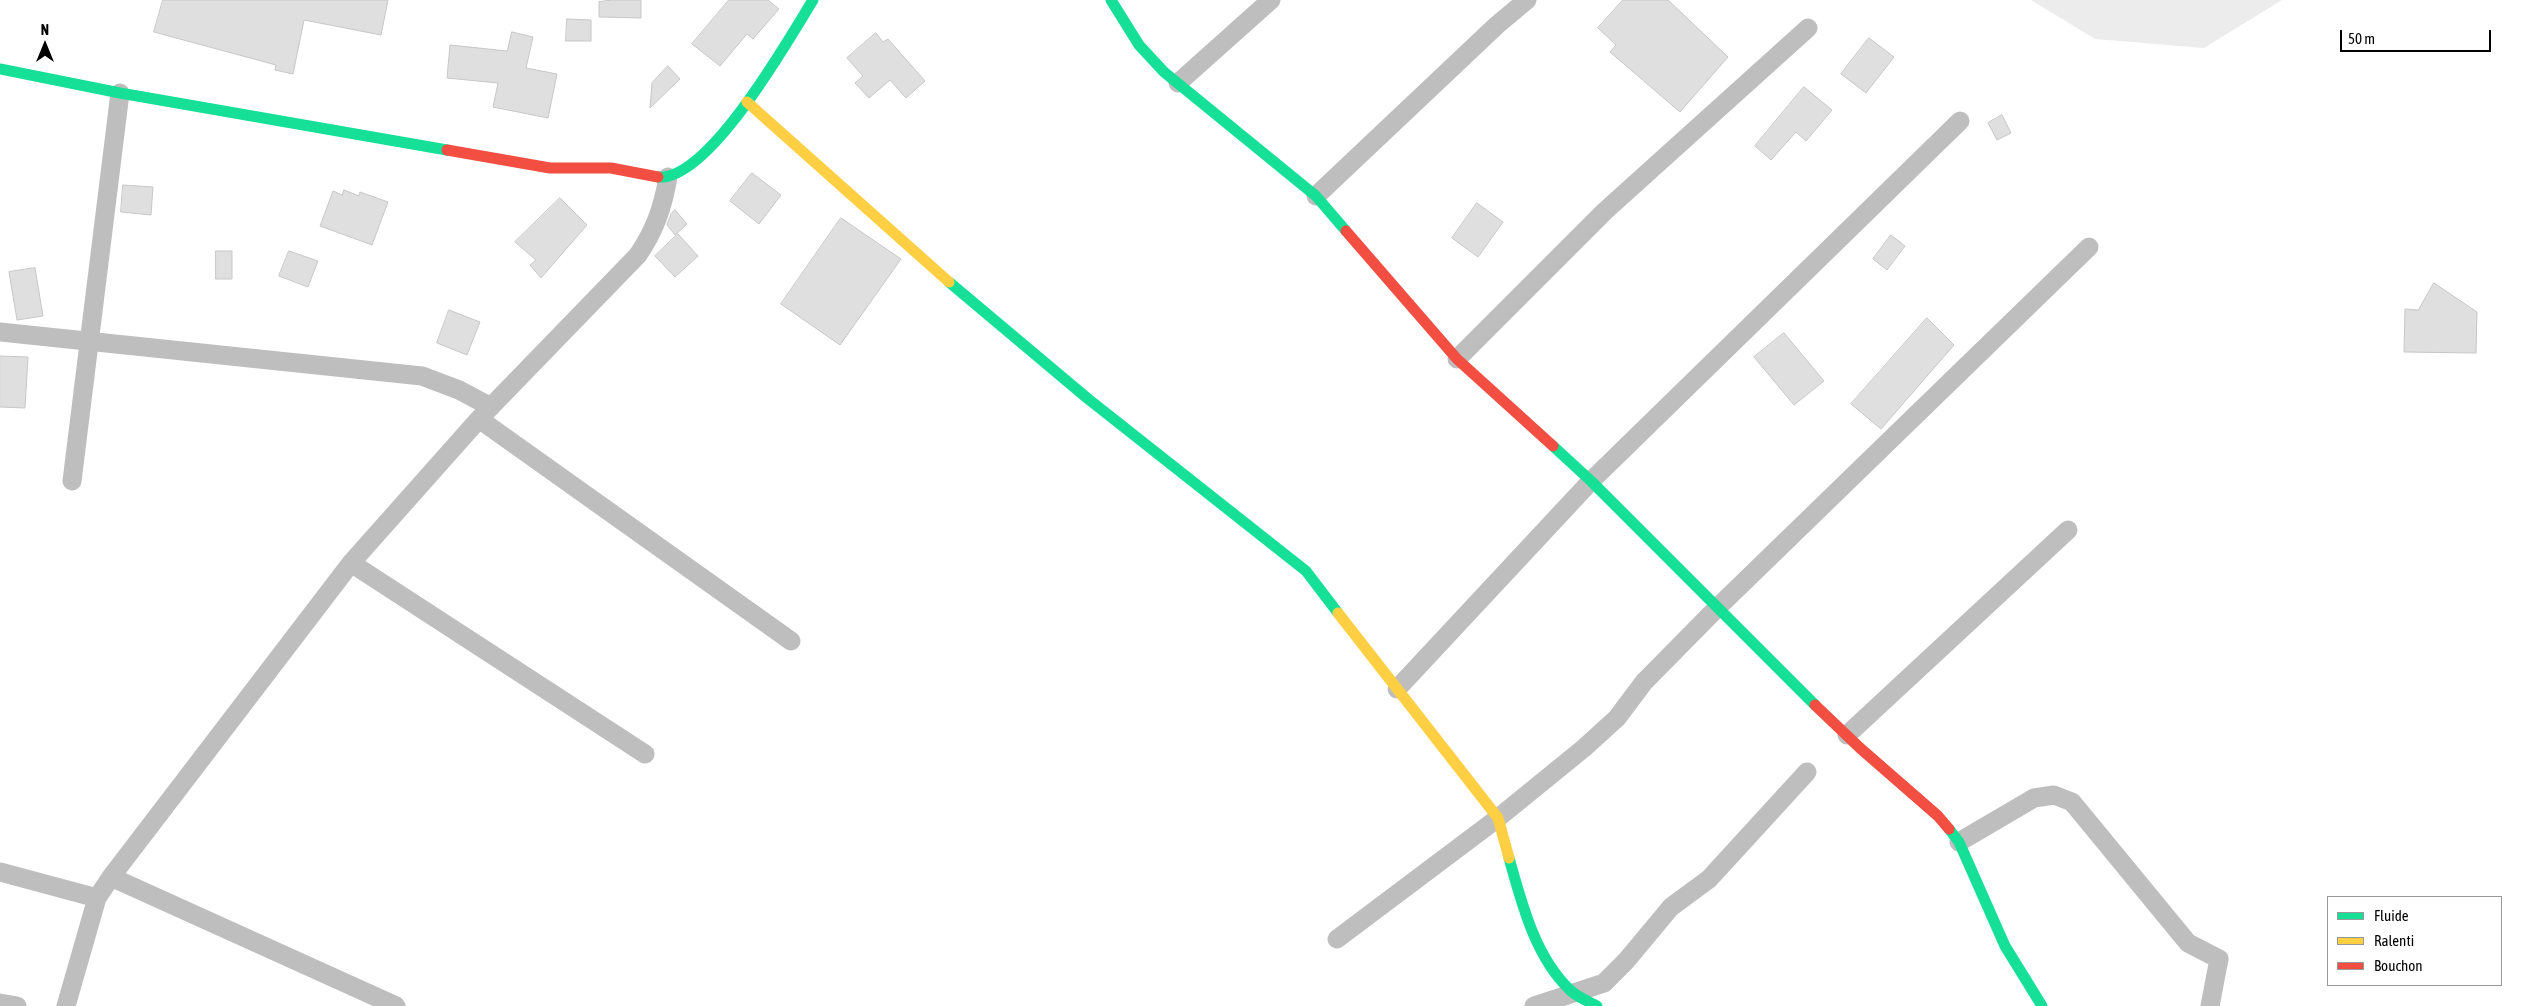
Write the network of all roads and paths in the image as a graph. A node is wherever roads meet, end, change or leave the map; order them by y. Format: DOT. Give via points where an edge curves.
graph roads {
  1 [pos="813,0"];
  2 [pos="1111,0"];
  3 [pos="1271,0"];
  4 [pos="1527,0"];
  5 [pos="1808,28"];
  6 [pos="0,69"];
  7 [pos="1178,83"];
  8 [pos="120,93"];
  9 [pos="747,102"];
  10 [pos="1960,121"];
  11 [pos="668,177"];
  12 [pos="1316,196"];
  13 [pos="2089,247"];
  14 [pos="0,332"];
  15 [pos="89,343"];
  16 [pos="1457,359"];
  17 [pos="485,413"];
  18 [pos="72,481"];
  19 [pos="1591,481"];
  20 [pos="2068,530"];
  21 [pos="351,563"];
  22 [pos="1716,608"];
  23 [pos="791,641"];
  24 [pos="1397,688"];
  25 [pos="1847,735"];
  26 [pos="645,754"];
  27 [pos="1807,772"];
  28 [pos="1498,818"];
  29 [pos="1959,842"];
  30 [pos="0,872"];
  31 [pos="111,877"];
  32 [pos="97,898"];
  33 [pos="1337,939"];
  34 [pos="1572,992"];
  35 [pos="0,1003"];
  36 [pos="17,1006"];
  37 [pos="66,1006"];
  38 [pos="396,1006"];
  39 [pos="1534,1006"];
  40 [pos="1597,1006"];
  41 [pos="2042,1006"];
  42 [pos="2210,1006"];
  1 -- 9 [label="street"];
  2 -- 7 [label="street" via="1140,46"];
  3 -- 7 [label="street"];
  4 -- 12 [label="street"];
  5 -- 16 [label="street" via="1606,211"];
  6 -- 8 [label="street"];
  7 -- 12 [label="street"];
  8 -- 11 [label="street" via="550,168 611,168"];
  8 -- 15 [label="street"];
  9 -- 11 [label="street" via="720,137 694,163"];
  9 -- 24 [label="street" via="989,316 1306,571"];
  10 -- 19 [label="street"];
  11 -- 17 [label="street" via="652,234 638,255"];
  12 -- 16 [label="street"];
  13 -- 22 [label="street"];
  14 -- 15 [label="street"];
  15 -- 17 [label="street" via="422,376 459,390"];
  15 -- 18 [label="street"];
  16 -- 19 [label="street"];
  17 -- 21 [label="street"];
  17 -- 23 [label="street"];
  19 -- 22 [label="street"];
  19 -- 24 [label="street"];
  20 -- 25 [label="street"];
  21 -- 26 [label="street"];
  21 -- 31 [label="street"];
  22 -- 25 [label="street"];
  22 -- 28 [label="street" via="1644,682 1617,718"];
  24 -- 28 [label="street"];
  25 -- 29 [label="street" via="1938,816"];
  27 -- 34 [label="street" via="1710,879 1671,907 1626,962 1604,982"];
  28 -- 33 [label="street"];
  28 -- 34 [label="street" via="1525,914 1552,972"];
  29 -- 41 [label="street" via="2005,946"];
  29 -- 42 [label="street" via="2034,798 2054,795 2072,802 2188,943 2220,959"];
  30 -- 32 [label="street"];
  31 -- 32 [label="street"];
  31 -- 38 [label="street"];
  32 -- 37 [label="street"];
  34 -- 39 [label="street"];
  34 -- 40 [label="street"];
  35 -- 36 [label="street"];
}
